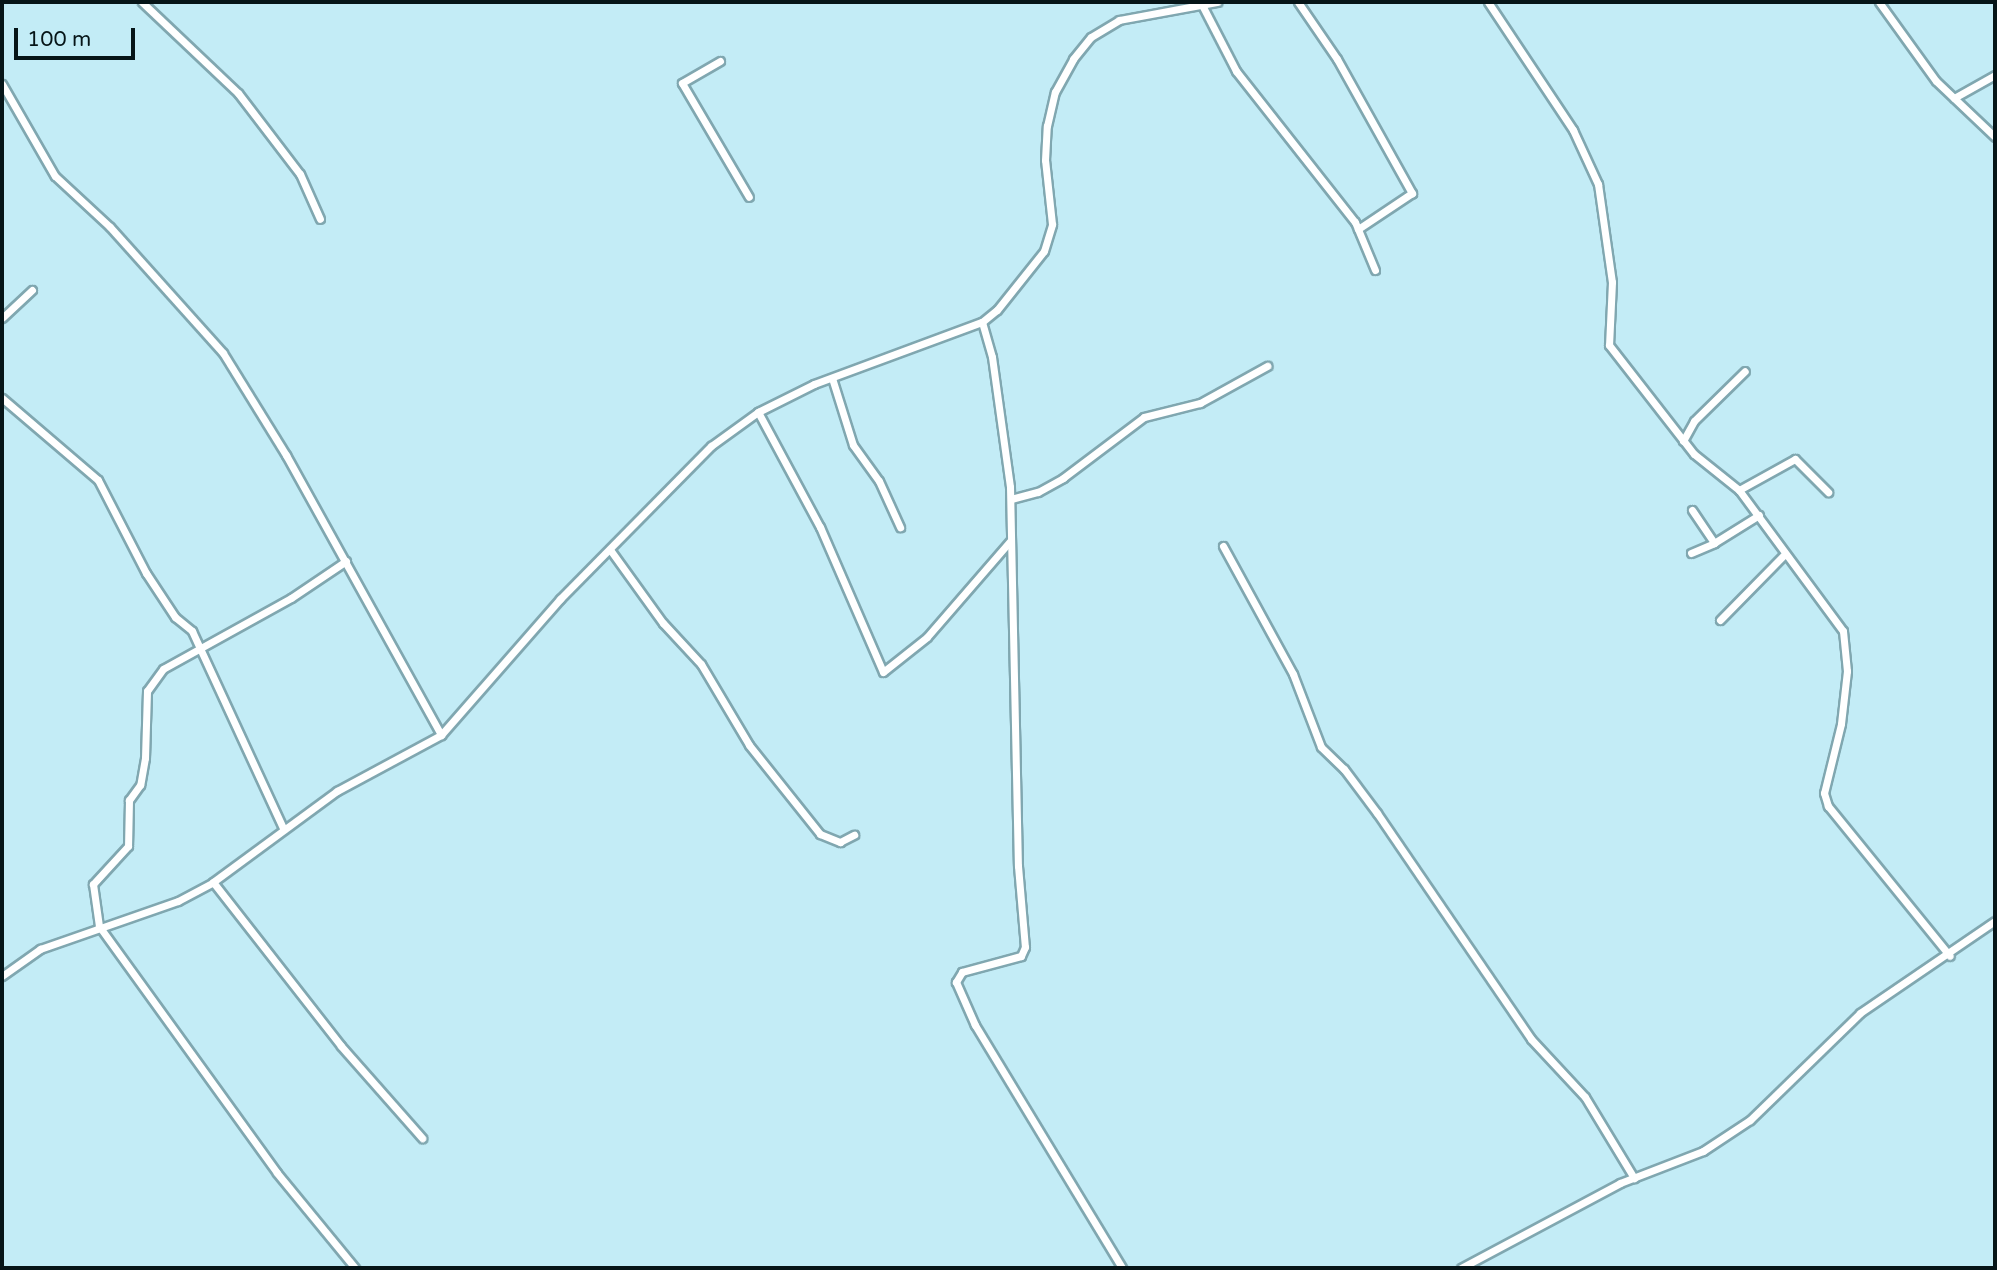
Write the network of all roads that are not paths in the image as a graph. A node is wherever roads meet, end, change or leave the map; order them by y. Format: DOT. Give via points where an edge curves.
graph roads {
  1 [pos="142,2"];
  2 [pos="1217,2"];
  3 [pos="1298,2"];
  4 [pos="1488,2"];
  5 [pos="1879,2"];
  6 [pos="1202,5"];
  7 [pos="720,61"];
  8 [pos="1995,75"];
  9 [pos="2,84"];
  10 [pos="1954,98"];
  11 [pos="1995,136"];
  12 [pos="749,197"];
  13 [pos="320,219"];
  14 [pos="1358,229"];
  15 [pos="1374,270"];
  16 [pos="32,290"];
  17 [pos="2,318"];
  18 [pos="982,322"];
  19 [pos="1266,366"];
  20 [pos="1745,371"];
  21 [pos="832,378"];
  22 [pos="2,398"];
  23 [pos="758,412"];
  24 [pos="1683,441"];
  25 [pos="1740,490"];
  26 [pos="1828,492"];
  27 [pos="1010,499"];
  28 [pos="1692,510"];
  29 [pos="1759,515"];
  30 [pos="900,527"];
  31 [pos="1011,540"];
  32 [pos="1714,543"];
  33 [pos="1223,546"];
  34 [pos="611,551"];
  35 [pos="1691,553"];
  36 [pos="1783,555"];
  37 [pos="346,561"];
  38 [pos="1720,620"];
  39 [pos="201,651"];
  40 [pos="441,735"];
  41 [pos="283,828"];
  42 [pos="855,835"];
  43 [pos="213,882"];
  44 [pos="1995,921"];
  45 [pos="99,926"];
  46 [pos="1950,956"];
  47 [pos="2,976"];
  48 [pos="422,1138"];
  49 [pos="1634,1178"];
  50 [pos="355,1268"];
  51 [pos="1122,1268"];
  52 [pos="1461,1268"];
  1 -- 13 [label="street" via="238,93 300,174"];
  2 -- 6 [label="street"];
  3 -- 14 [label="street" via="1337,59 1412,193"];
  4 -- 24 [label="street" via="1573,130 1598,184 1612,282 1609,345"];
  5 -- 10 [label="street" via="1936,81"];
  6 -- 14 [label="street" via="1236,71"];
  6 -- 18 [label="street" via="1119,20 1091,37 1073,59 1055,92 1047,126 1045,160 1052,224 1044,251 1012,294"];
  7 -- 12 [label="street" via="682,83"];
  8 -- 10 [label="street"];
  9 -- 37 [label="street" via="55,176 110,227 223,353"];
  10 -- 11 [label="street"];
  14 -- 15 [label="street"];
  16 -- 17 [label="street"];
  18 -- 21 [label="street"];
  18 -- 27 [label="street" via="992,357"];
  19 -- 27 [label="street" via="1200,403 1144,417 1063,478 1038,492"];
  20 -- 24 [label="street" via="1694,421"];
  21 -- 23 [label="street"];
  21 -- 30 [label="street" via="853,445 879,481"];
  22 -- 39 [label="street" via="98,480 146,573 175,617 192,631"];
  23 -- 31 [label="street" via="820,527 883,673 927,637"];
  23 -- 34 [label="street" via="711,446"];
  24 -- 25 [label="street"];
  25 -- 26 [label="street" via="1795,459"];
  25 -- 29 [label="street"];
  27 -- 31 [label="street"];
  28 -- 32 [label="street"];
  29 -- 32 [label="street"];
  29 -- 36 [label="street"];
  31 -- 51 [label="street" via="1024,951 962,972 956,982 975,1025"];
  32 -- 35 [label="street"];
  33 -- 49 [label="street" via="1293,674 1321,747 1377,813 1531,1039 1585,1097"];
  34 -- 40 [label="street" via="560,599"];
  34 -- 42 [label="street" via="663,623 694,654 749,745 820,834 840,842"];
  36 -- 38 [label="street"];
  36 -- 46 [label="street" via="1843,631 1847,671 1841,724 1824,793 1828,806"];
  37 -- 39 [label="street"];
  37 -- 40 [label="street"];
  39 -- 41 [label="street"];
  39 -- 45 [label="street" via="163,670 147,691 145,758 126,821 130,841 93,884"];
  40 -- 41 [label="street" via="337,791"];
  41 -- 43 [label="street"];
  43 -- 45 [label="street" via="178,901"];
  43 -- 48 [label="street" via="341,1046"];
  44 -- 46 [label="street"];
  45 -- 47 [label="street" via="40,949"];
  45 -- 50 [label="street" via="277,1174"];
  46 -- 49 [label="street" via="1860,1013 1750,1120 1703,1152"];
  49 -- 52 [label="street"];
}
